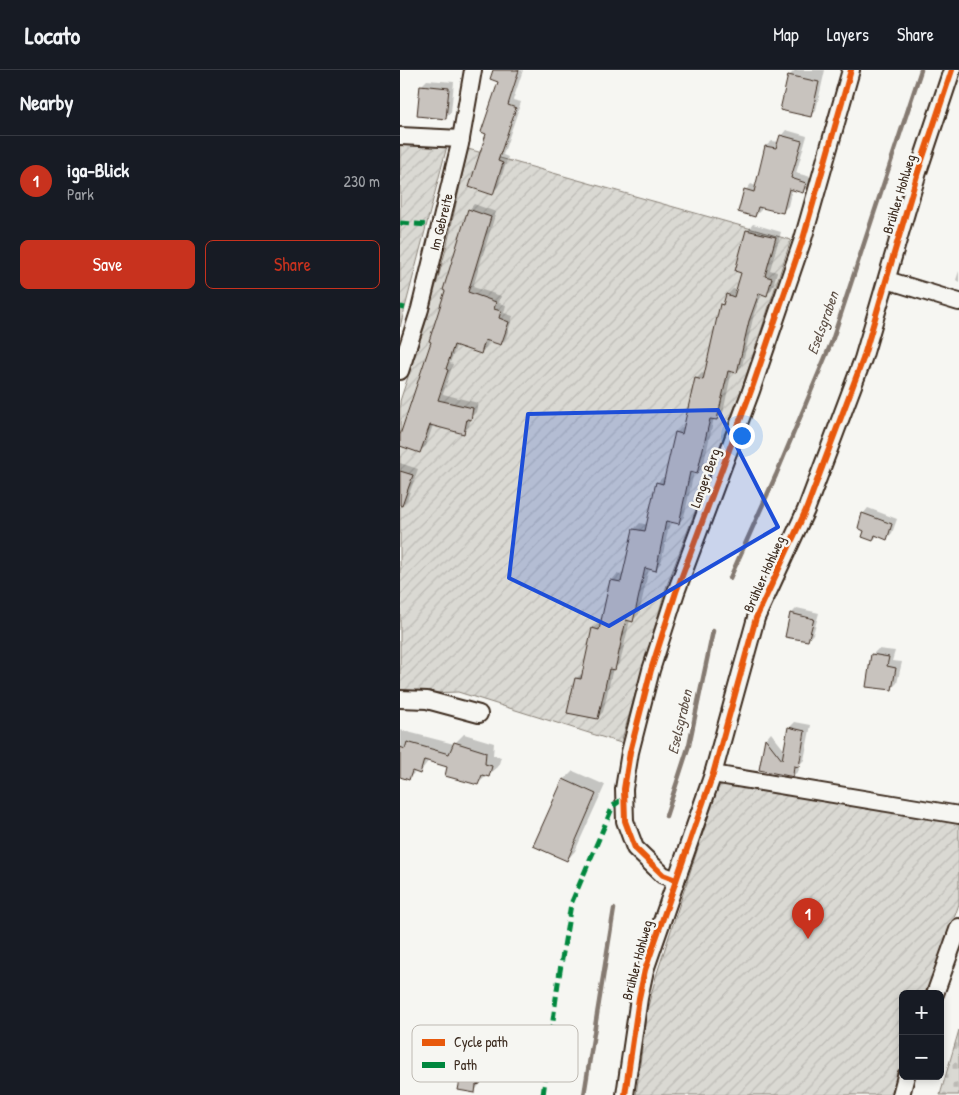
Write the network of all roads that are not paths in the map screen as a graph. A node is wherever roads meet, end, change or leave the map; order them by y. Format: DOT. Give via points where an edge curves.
graph roads {
  1 [pos="473,70"];
  2 [pos="851,70"];
  3 [pos="952,70"];
  4 [pos="400,136"];
  5 [pos="461,138"];
  6 [pos="887,280"];
  7 [pos="959,302"];
  8 [pos="400,371"];
  9 [pos="400,699"];
  10 [pos="479,714"];
  11 [pos="713,774"];
  12 [pos="959,815"];
  13 [pos="676,880"];
  14 [pos="959,927"];
  15 [pos="936,990"];
  16 [pos="905,1080"];
  17 [pos="625,1095"];
  18 [pos="901,1095"];
  1 -- 5 [label="street, Im Gebreite"];
  2 -- 13 [label="street, Langer Berg" via="803,239 751,391 676,592 650,670 630,752 624,789 625,821 635,848 662,875"];
  3 -- 6 [label="street, Brühler Hohlweg"];
  4 -- 5 [label="street"];
  5 -- 8 [label="street, Im Gebreite" via="420,309"];
  6 -- 7 [label="street"];
  6 -- 11 [label="street, Brühler Hohlweg" via="863,359 806,510 756,618"];
  9 -- 10 [label="street" via="427,700"];
  11 -- 12 [label="street"];
  11 -- 13 [label="street, Brühler Hohlweg"];
  13 -- 17 [label="street, Brühler Hohlweg" via="644,970"];
  14 -- 15 [label="street"];
  16 -- 18 [label="street"];
}
